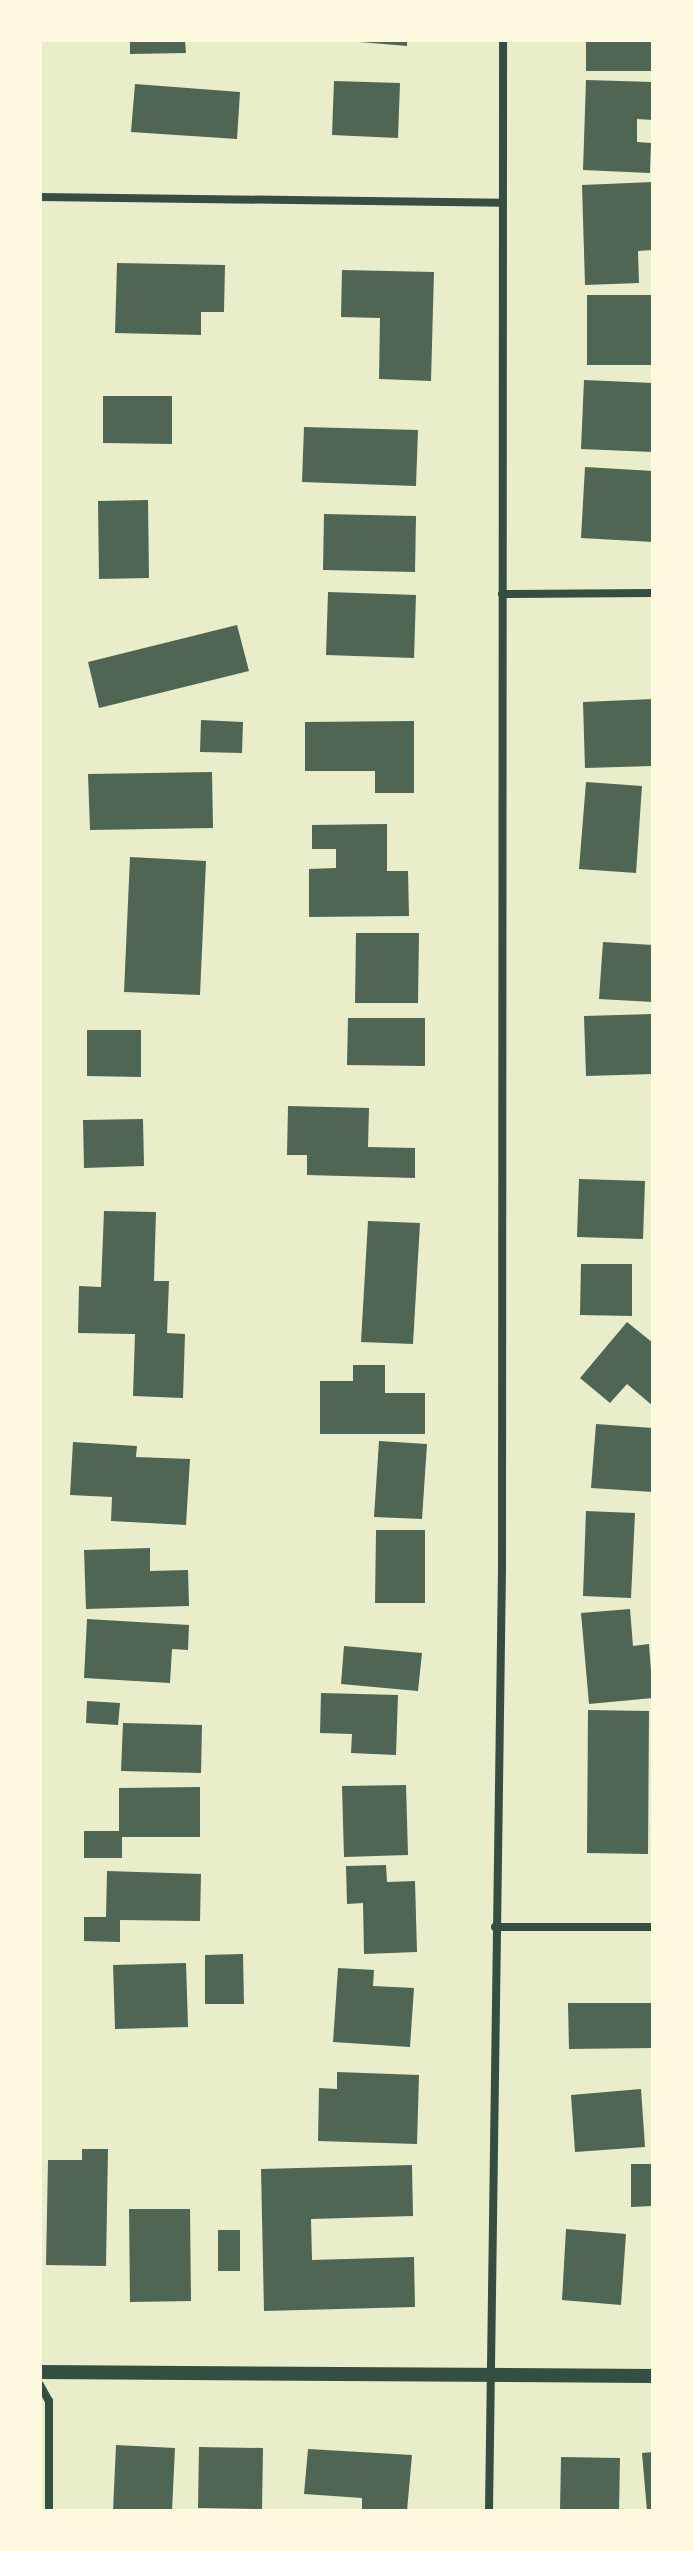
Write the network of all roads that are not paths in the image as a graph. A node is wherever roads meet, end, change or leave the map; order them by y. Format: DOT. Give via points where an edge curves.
graph roads {
  1 [pos="503,40"];
  2 [pos="40,197"];
  3 [pos="503,203"];
  4 [pos="653,593"];
  5 [pos="502,594"];
  6 [pos="495,1927"];
  7 [pos="653,1927"];
  8 [pos="40,2372"];
  9 [pos="653,2376"];
  10 [pos="490,2377"];
  11 [pos="40,2385"];
  12 [pos="49,2511"];
  13 [pos="489,2511"];
  1 -- 3 [label="street"];
  2 -- 3 [label="street"];
  3 -- 5 [label="street"];
  4 -- 5 [label="street"];
  5 -- 6 [label="street" via="502,1568"];
  6 -- 7 [label="street"];
  6 -- 10 [label="street"];
  8 -- 10 [label="street"];
  9 -- 10 [label="street"];
  10 -- 13 [label="street"];
  11 -- 12 [label="street" via="49,2401"];
}
